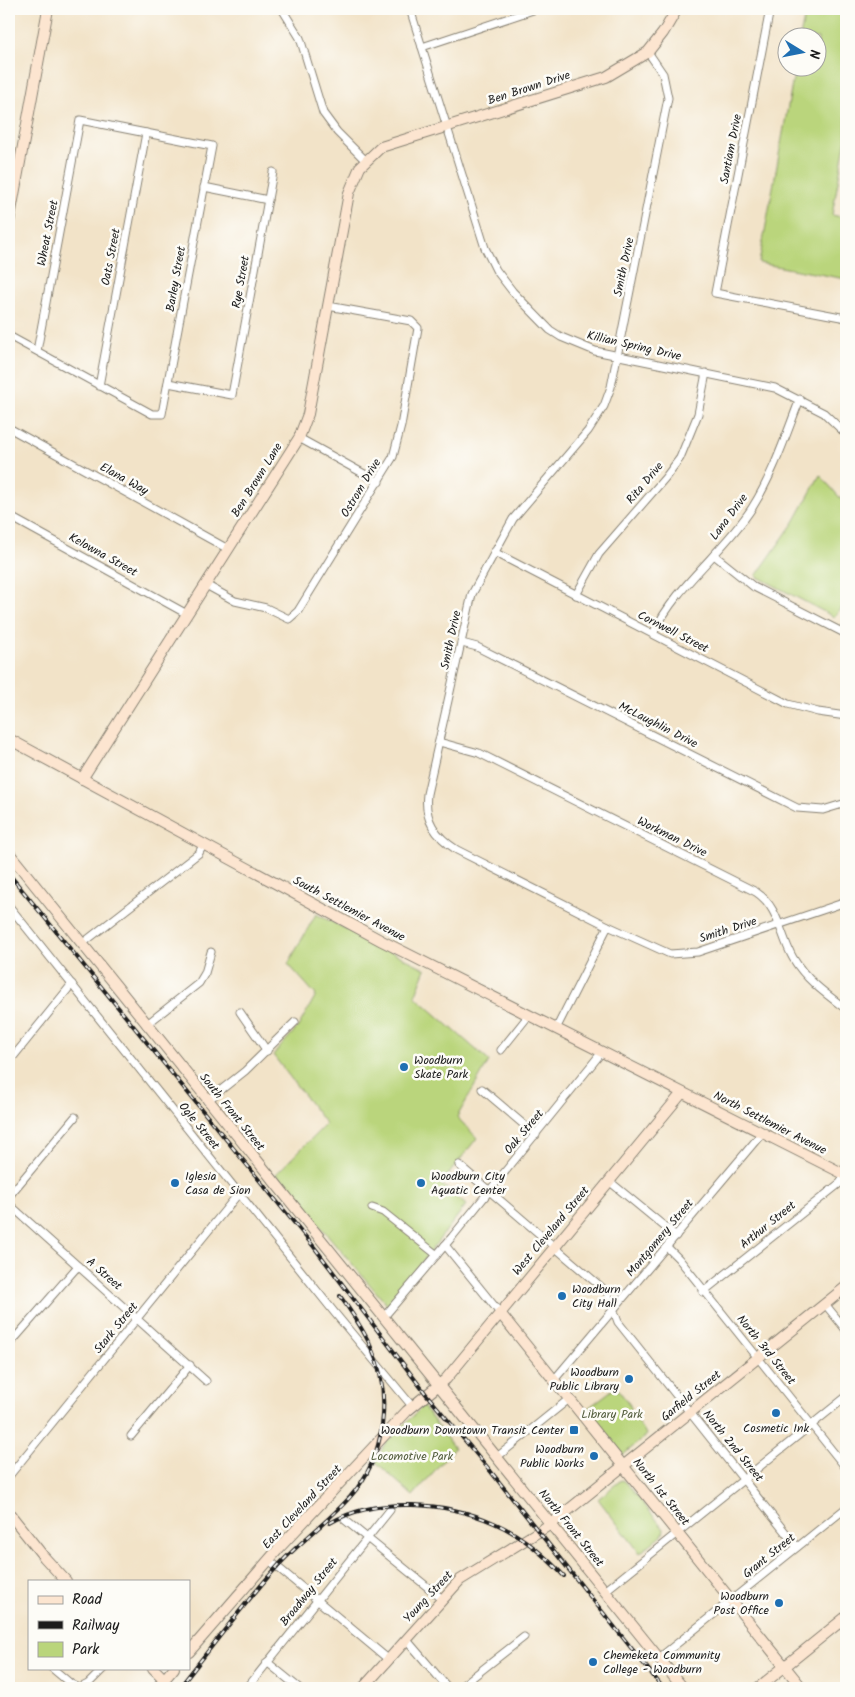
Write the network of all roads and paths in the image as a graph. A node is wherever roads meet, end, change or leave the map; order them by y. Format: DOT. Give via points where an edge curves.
graph roads {
  1 [pos="48,9"];
  2 [pos="282,9"];
  3 [pos="410,9"];
  4 [pos="536,9"];
  5 [pos="677,9"];
  6 [pos="770,9"];
  7 [pos="422,47"];
  8 [pos="648,52"];
  9 [pos="447,128"];
  10 [pos="146,133"];
  11 [pos="366,160"];
  12 [pos="273,172"];
  13 [pos="204,187"];
  14 [pos="268,200"];
  15 [pos="9,222"];
  16 [pos="328,306"];
  17 [pos="846,318"];
  18 [pos="9,336"];
  19 [pos="37,351"];
  20 [pos="617,356"];
  21 [pos="706,373"];
  22 [pos="168,383"];
  23 [pos="99,386"];
  24 [pos="800,399"];
  25 [pos="9,428"];
  26 [pos="846,434"];
  27 [pos="299,438"];
  28 [pos="379,482"];
  29 [pos="9,516"];
  30 [pos="228,549"];
  31 [pos="494,552"];
  32 [pos="714,555"];
  33 [pos="206,585"];
  34 [pos="576,595"];
  35 [pos="187,614"];
  36 [pos="653,634"];
  37 [pos="846,634"];
  38 [pos="462,644"];
  39 [pos="846,716"];
  40 [pos="9,739"];
  41 [pos="439,742"];
  42 [pos="82,780"];
  43 [pos="846,803"];
  44 [pos="203,845"];
  45 [pos="9,853"];
  46 [pos="846,902"];
  47 [pos="9,906"];
  48 [pos="780,925"];
  49 [pos="608,926"];
  50 [pos="84,944"];
  51 [pos="211,952"];
  52 [pos="72,984"];
  53 [pos="846,1010"];
  54 [pos="240,1012"];
  55 [pos="529,1015"];
  56 [pos="295,1022"];
  57 [pos="146,1025"];
  58 [pos="556,1029"];
  59 [pos="501,1050"];
  60 [pos="267,1051"];
  61 [pos="602,1052"];
  62 [pos="9,1062"];
  63 [pos="482,1089"];
  64 [pos="682,1093"];
  65 [pos="207,1101"];
  66 [pos="75,1117"];
  67 [pos="763,1132"];
  68 [pos="536,1135"];
  69 [pos="459,1165"];
  70 [pos="846,1175"];
  71 [pos="609,1181"];
  72 [pos="488,1192"];
  73 [pos="240,1193"];
  74 [pos="9,1196"];
  75 [pos="9,1204"];
  76 [pos="372,1208"];
  77 [pos="676,1236"];
  78 [pos="445,1245"];
  79 [pos="555,1247"];
  80 [pos="667,1247"];
  81 [pos="437,1255"];
  82 [pos="78,1266"];
  83 [pos="846,1288"];
  84 [pos="703,1292"];
  85 [pos="826,1304"];
  86 [pos="614,1311"];
  87 [pos="500,1313"];
  88 [pos="383,1318"];
  89 [pos="139,1319"];
  90 [pos="846,1330"];
  91 [pos="9,1345"];
  92 [pos="758,1357"];
  93 [pos="190,1365"];
  94 [pos="206,1380"];
  95 [pos="554,1380"];
  96 [pos="438,1385"];
  97 [pos="846,1398"];
  98 [pos="569,1399"];
  99 [pos="412,1406"];
  100 [pos="691,1412"];
  101 [pos="812,1426"];
  102 [pos="131,1436"];
  103 [pos="497,1457"];
  104 [pos="624,1466"];
  105 [pos="846,1468"];
  106 [pos="9,1476"];
  107 [pos="745,1479"];
  108 [pos="846,1508"];
  109 [pos="390,1510"];
  110 [pos="9,1513"];
  111 [pos="345,1520"];
  112 [pos="551,1524"];
  113 [pos="678,1534"];
  114 [pos="367,1540"];
  115 [pos="797,1547"];
  116 [pos="268,1560"];
  117 [pos="65,1580"];
  118 [pos="605,1591"];
  119 [pos="441,1598"];
  120 [pos="317,1600"];
  121 [pos="732,1600"];
  122 [pos="846,1617"];
  123 [pos="524,1636"];
  124 [pos="406,1639"];
  125 [pos="190,1651"];
  126 [pos="659,1658"];
  127 [pos="388,1659"];
  128 [pos="267,1662"];
  129 [pos="785,1667"];
  130 [pos="54,1670"];
  131 [pos="102,1670"];
  132 [pos="155,1670"];
  133 [pos="172,1670"];
  134 [pos="164,1679"];
  135 [pos="157,1688"];
  136 [pos="247,1688"];
  137 [pos="299,1688"];
  138 [pos="363,1688"];
  139 [pos="448,1688"];
  140 [pos="459,1688"];
  141 [pos="683,1688"];
  142 [pos="758,1688"];
  143 [pos="802,1688"];
  1 -- 15 [label="street"];
  2 -- 11 [label="street" via="300,38 323,113"];
  3 -- 7 [label="street, Killian Spring Drive"];
  4 -- 7 [label="street"];
  5 -- 8 [label="street, Ben Brown Drive"];
  6 -- 17 [label="street, Santiam Drive" via="715,293"];
  7 -- 9 [label="street, Killian Spring Drive"];
  8 -- 9 [label="street, Ben Brown Drive" via="606,77"];
  8 -- 20 [label="street, Smith Drive" via="663,74 668,98"];
  9 -- 11 [label="street, Ben Brown Drive" via="381,147"];
  9 -- 20 [label="street, Killian Spring Drive" via="485,248 504,282 550,330 572,343"];
  10 -- 13 [label="street, Barley Street" via="212,146"];
  10 -- 19 [label="street, Wheat Street" via="80,120"];
  10 -- 23 [label="street, Oats Street"];
  11 -- 16 [label="street, Ben Brown Lane" via="351,184"];
  12 -- 14 [label="street, Rye Street"];
  13 -- 14 [label="street"];
  13 -- 22 [label="street, Barley Street"];
  14 -- 22 [label="street, Rye Street" via="232,395"];
  16 -- 27 [label="street, Ben Brown Lane" via="308,414"];
  16 -- 28 [label="street, Ostrom Drive" via="415,323 418,333 401,426 392,457"];
  18 -- 19 [label="street"];
  19 -- 23 [label="street"];
  20 -- 21 [label="street, Killian Spring Drive"];
  20 -- 31 [label="street, Smith Drive" via="608,396 599,414 513,519"];
  21 -- 24 [label="street, Killian Spring Drive" via="775,388"];
  21 -- 34 [label="street, Rita Drive" via="698,414 680,458 599,554"];
  22 -- 23 [label="street, Barley Street" via="159,416"];
  24 -- 26 [label="street, Killian Spring Drive" via="824,413"];
  24 -- 32 [label="street, Lana Drive" via="763,488 744,519"];
  25 -- 30 [label="street, Elana Way"];
  27 -- 28 [label="street"];
  27 -- 30 [label="street, Ben Brown Lane"];
  28 -- 33 [label="street, Ostrom Drive" via="298,611 289,619 266,608 235,601"];
  29 -- 35 [label="street, Kelowna Street"];
  30 -- 33 [label="street, Ben Brown Lane"];
  31 -- 34 [label="street, Cornwell Street"];
  31 -- 38 [label="street, Smith Drive" via="472,594"];
  32 -- 36 [label="street, Lana Drive" via="667,607"];
  32 -- 37 [label="street" via="754,586"];
  33 -- 35 [label="street, Ben Brown Lane"];
  34 -- 36 [label="street, Cornwell Street"];
  35 -- 42 [label="street, Ben Brown Lane"];
  36 -- 39 [label="street, Cornwell Street" via="788,704"];
  38 -- 41 [label="street, Smith Drive"];
  38 -- 43 [label="street, McLaughlin Drive" via="477,647 797,808 823,810"];
  40 -- 42 [label="street, South Settlemier Avenue"];
  41 -- 48 [label="street, Workman Drive" via="479,753 756,892 772,907"];
  41 -- 49 [label="street, Smith Drive" via="426,801 430,823 438,836 457,850"];
  42 -- 44 [label="street, South Settlemier Avenue"];
  44 -- 50 [label="street" via="199,853"];
  44 -- 55 [label="street, South Settlemier Avenue" via="374,937"];
  45 -- 50 [label="street, South Front Street"];
  46 -- 48 [label="street, Smith Drive"];
  47 -- 52 [label="street, Ogle Street"];
  48 -- 49 [label="street, Smith Drive" via="698,952 676,954 659,951"];
  48 -- 53 [label="street, Workman Drive" via="803,973"];
  49 -- 58 [label="street"];
  50 -- 57 [label="street, South Front Street"];
  51 -- 57 [label="street" via="199,983"];
  52 -- 62 [label="street"];
  52 -- 73 [label="street, Ogle Street"];
  54 -- 60 [label="street"];
  55 -- 58 [label="street, South Settlemier Avenue"];
  55 -- 59 [label="street"];
  56 -- 60 [label="street"];
  57 -- 65 [label="street, South Front Street"];
  58 -- 61 [label="street, South Settlemier Avenue"];
  60 -- 65 [label="street"];
  61 -- 64 [label="street, South Settlemier Avenue"];
  61 -- 68 [label="street, Oak Street"];
  63 -- 68 [label="street"];
  64 -- 67 [label="street, North Settlemier Avenue"];
  64 -- 71 [label="street, West Cleveland Street"];
  65 -- 88 [label="street, South Front Street"];
  66 -- 74 [label="street"];
  67 -- 70 [label="street, North Settlemier Avenue"];
  67 -- 77 [label="street, Montgomery Street"];
  68 -- 72 [label="street, Oak Street"];
  69 -- 72 [label="street, North 2nd Street"];
  70 -- 84 [label="street, Arthur Street"];
  71 -- 77 [label="street"];
  71 -- 79 [label="street, West Cleveland Street"];
  72 -- 78 [label="street, Oak Street"];
  72 -- 79 [label="street, North 2nd Street"];
  73 -- 89 [label="street, Stark Street"];
  73 -- 99 [label="street, Ogle Street"];
  75 -- 82 [label="street, A Street"];
  76 -- 81 [label="street" via="383,1212"];
  77 -- 80 [label="street, Montgomery Street"];
  78 -- 81 [label="street, Oak Street"];
  78 -- 87 [label="street"];
  79 -- 86 [label="street, North 2nd Street" via="606,1292"];
  79 -- 87 [label="street, West Cleveland Street"];
  80 -- 84 [label="street, North 3rd Street"];
  80 -- 86 [label="street, Montgomery Street"];
  81 -- 88 [label="street, Oak Street"];
  82 -- 89 [label="street, A Street"];
  82 -- 91 [label="street"];
  83 -- 85 [label="street, Garfield Street"];
  84 -- 92 [label="street, North 3rd Street"];
  85 -- 90 [label="street"];
  85 -- 92 [label="street, Garfield Street"];
  86 -- 95 [label="street, Montgomery Street"];
  86 -- 100 [label="street, North 2nd Street" via="618,1322"];
  87 -- 95 [label="street, North 1st Street"];
  87 -- 96 [label="street, West Cleveland Street"];
  88 -- 96 [label="street, South Front Street"];
  89 -- 93 [label="street, A Street"];
  89 -- 106 [label="street, Stark Street"];
  92 -- 100 [label="street, Garfield Street"];
  92 -- 101 [label="street, North 3rd Street"];
  93 -- 94 [label="street, A Street"];
  93 -- 102 [label="street"];
  95 -- 98 [label="street, North 1st Street"];
  96 -- 99 [label="street, East Cleveland Street"];
  96 -- 103 [label="street, North Front Street"];
  97 -- 101 [label="street"];
  98 -- 103 [label="street"];
  98 -- 104 [label="street, North 1st Street"];
  99 -- 116 [label="street, East Cleveland Street"];
  100 -- 104 [label="street, Garfield Street"];
  100 -- 107 [label="street, North 2nd Street"];
  101 -- 105 [label="street, North 3rd Street"];
  101 -- 107 [label="street"];
  103 -- 112 [label="street, North Front Street"];
  104 -- 112 [label="street, Garfield Street"];
  104 -- 113 [label="street, North 1st Street"];
  107 -- 113 [label="street"];
  107 -- 115 [label="street, North 2nd Street"];
  108 -- 115 [label="street, Grant Street"];
  109 -- 114 [label="street, Broadway Street"];
  110 -- 117 [label="street"];
  111 -- 114 [label="street"];
  112 -- 118 [label="street, North Front Street"];
  112 -- 119 [label="street, Young Street" via="474,1570"];
  113 -- 118 [label="street"];
  113 -- 121 [label="street, North 1st Street"];
  114 -- 119 [label="street"];
  114 -- 120 [label="street, Broadway Street"];
  115 -- 121 [label="street, Grant Street"];
  116 -- 120 [label="street"];
  116 -- 125 [label="street, East Cleveland Street"];
  118 -- 126 [label="street, North Front Street"];
  119 -- 124 [label="street, Young Street"];
  120 -- 127 [label="street"];
  120 -- 128 [label="street, Broadway Street"];
  121 -- 126 [label="street, Grant Street"];
  121 -- 129 [label="street, North 1st Street"];
  122 -- 129 [label="street"];
  123 -- 140 [label="street"];
  124 -- 127 [label="street, Young Street"];
  124 -- 139 [label="street"];
  126 -- 141 [label="street, North Front Street"];
  127 -- 138 [label="street, Young Street"];
  128 -- 136 [label="street, Broadway Street"];
  128 -- 137 [label="street"];
  129 -- 142 [label="street"];
  129 -- 143 [label="street, North 1st Street"];
  130 -- 131 [label="street" via="80,1688"];
  132 -- 134 [label="street"];
  133 -- 134 [label="street"];
  134 -- 135 [label="street"];
}
